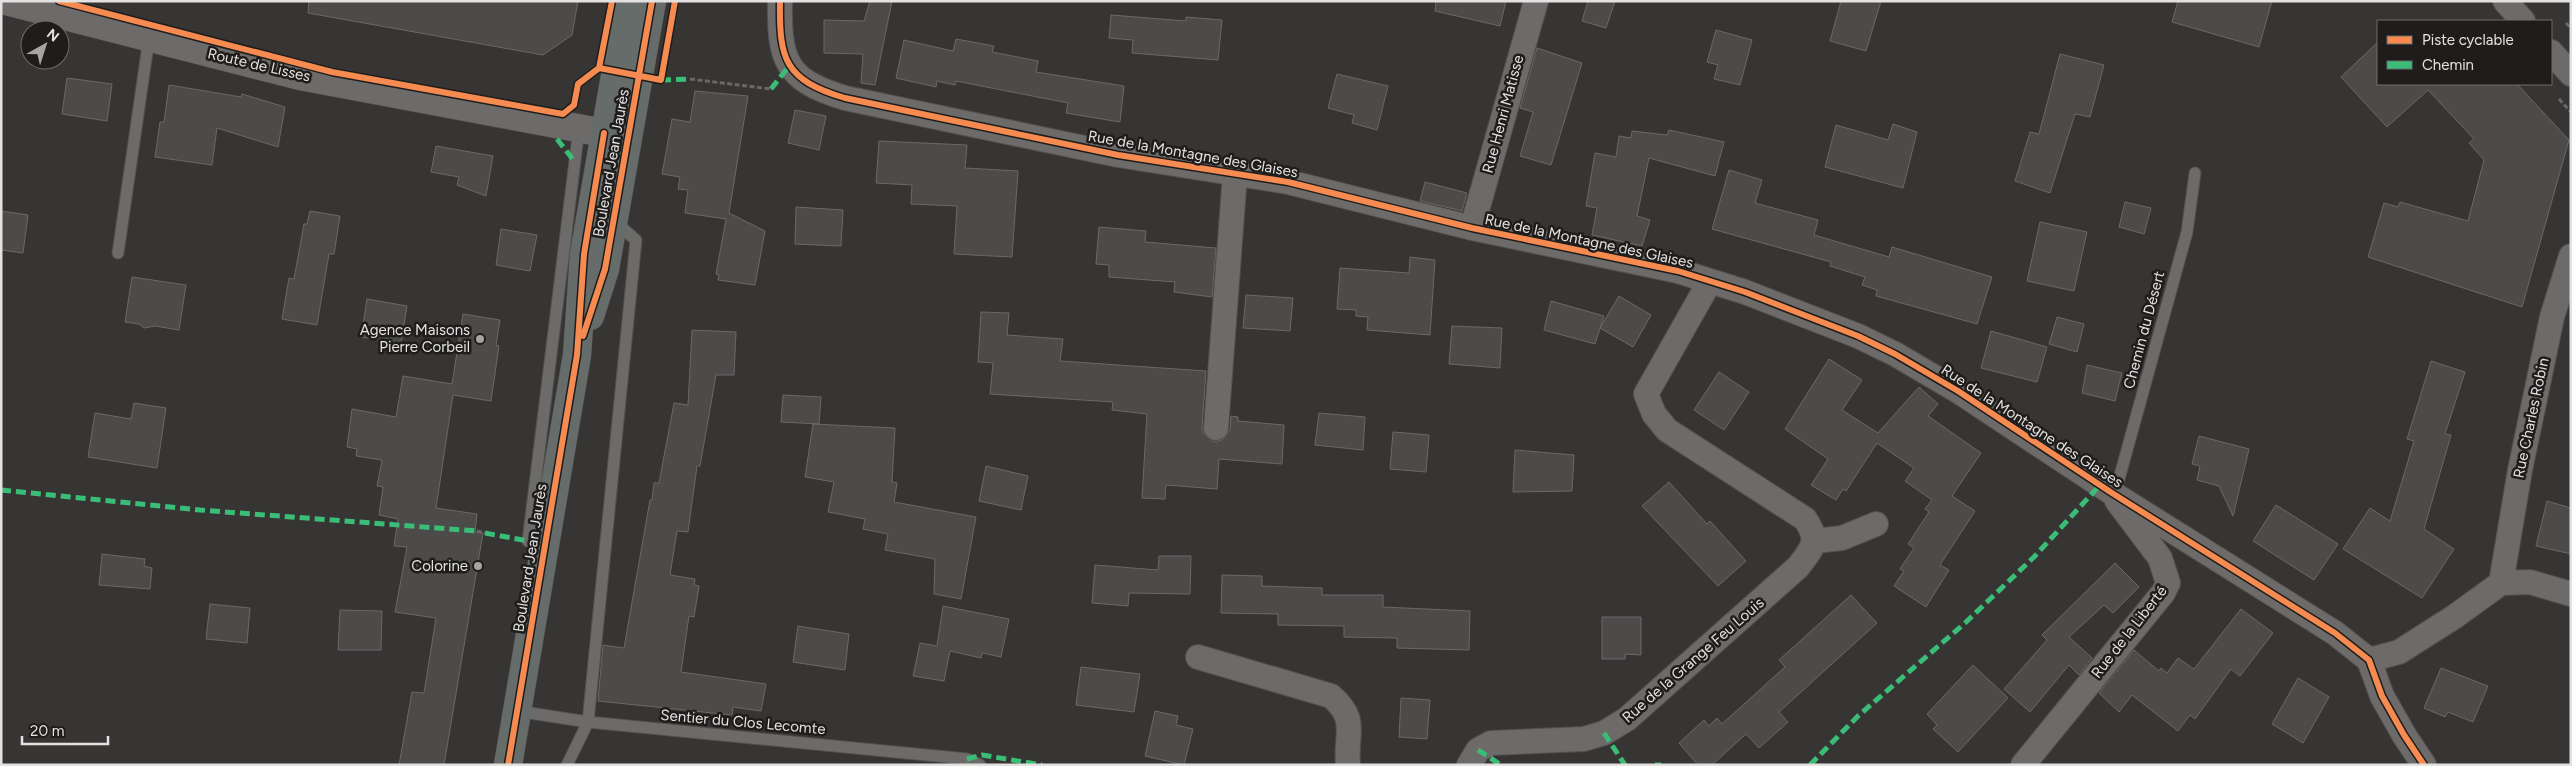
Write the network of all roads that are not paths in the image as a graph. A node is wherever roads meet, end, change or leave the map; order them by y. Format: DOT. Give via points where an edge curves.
graph roads {
  1 [pos="6,1"];
  2 [pos="628,1"];
  3 [pos="652,1"];
  4 [pos="780,1"];
  5 [pos="1536,1"];
  6 [pos="2505,1"];
  7 [pos="2522,20"];
  8 [pos="149,38"];
  9 [pos="2552,53"];
  10 [pos="2571,74"];
  11 [pos="592,131"];
  12 [pos="2195,173"];
  13 [pos="1235,174"];
  14 [pos="614,220"];
  15 [pos="1472,228"];
  16 [pos="118,253"];
  17 [pos="2571,256"];
  18 [pos="1710,281"];
  19 [pos="577,355"];
  20 [pos="1216,428"];
  21 [pos="2112,493"];
  22 [pos="1876,524"];
  23 [pos="528,541"];
  24 [pos="1815,541"];
  25 [pos="2501,583"];
  26 [pos="2571,594"];
  27 [pos="1198,657"];
  28 [pos="2369,660"];
  29 [pos="517,711"];
  30 [pos="588,722"];
  31 [pos="508,765"];
  32 [pos="567,765"];
  33 [pos="980,765"];
  34 [pos="1348,765"];
  35 [pos="1469,765"];
  36 [pos="2023,765"];
  37 [pos="2424,765"];
  1 -- 8 [label="street, Route de Lisses"];
  2 -- 11 [label="main road, Boulevard Jean Jaurès"];
  3 -- 14 [label="main road, Boulevard Jean Jaurès"];
  4 -- 13 [label="street, Rue de la Montagne des Glaises" via="780,35 785,59 799,77 820,91 1118,155"];
  5 -- 15 [label="street, Rue Henri Matisse"];
  6 -- 7 [label="street"];
  8 -- 11 [label="street, Route de Lisses" via="300,76"];
  8 -- 16 [label="lane"];
  9 -- 10 [label="street"];
  11 -- 19 [label="main road, Boulevard Jean Jaurès"];
  11 -- 23 [label="lane"];
  12 -- 21 [label="lane, Chemin du Désert" via="2187,232 2119,479"];
  13 -- 15 [label="street, Rue de la Montagne des Glaises" via="1288,182"];
  13 -- 20 [label="street"];
  14 -- 19 [label="main road, Boulevard Jean Jaurès" via="605,269"];
  14 -- 30 [label="lane" via="636,240"];
  15 -- 18 [label="street, Rue de la Montagne des Glaises" via="1678,271"];
  17 -- 25 [label="street, Rue Charles Robin" via="2552,318"];
  18 -- 21 [label="street, Rue de la Montagne des Glaises" via="1858,336 1895,354 1958,391"];
  18 -- 24 [label="street" via="1646,394 1654,414 1667,430 1805,519"];
  19 -- 29 [label="main road, Boulevard Jean Jaurès"];
  21 -- 28 [label="street, Rue de la Montagne des Glaises" via="2335,633"];
  21 -- 36 [label="street, Rue de la Liberté" via="2160,558 2168,583"];
  22 -- 24 [label="street" via="1842,538"];
  24 -- 35 [label="street, Rue de la Grange Feu Louis" via="1798,567 1627,719 1604,733 1584,739 1491,743 1478,750"];
  25 -- 26 [label="street" via="2530,582"];
  25 -- 28 [label="street" via="2454,618 2399,652"];
  27 -- 34 [label="street" via="1331,696 1344,708 1350,725"];
  28 -- 37 [label="street" via="2382,696"];
  29 -- 30 [label="lane, Sentier du Clos Lecomte"];
  29 -- 31 [label="main road, Boulevard Jean Jaurès"];
  30 -- 32 [label="lane"];
  30 -- 33 [label="lane, Sentier du Clos Lecomte" via="968,759"];
}
